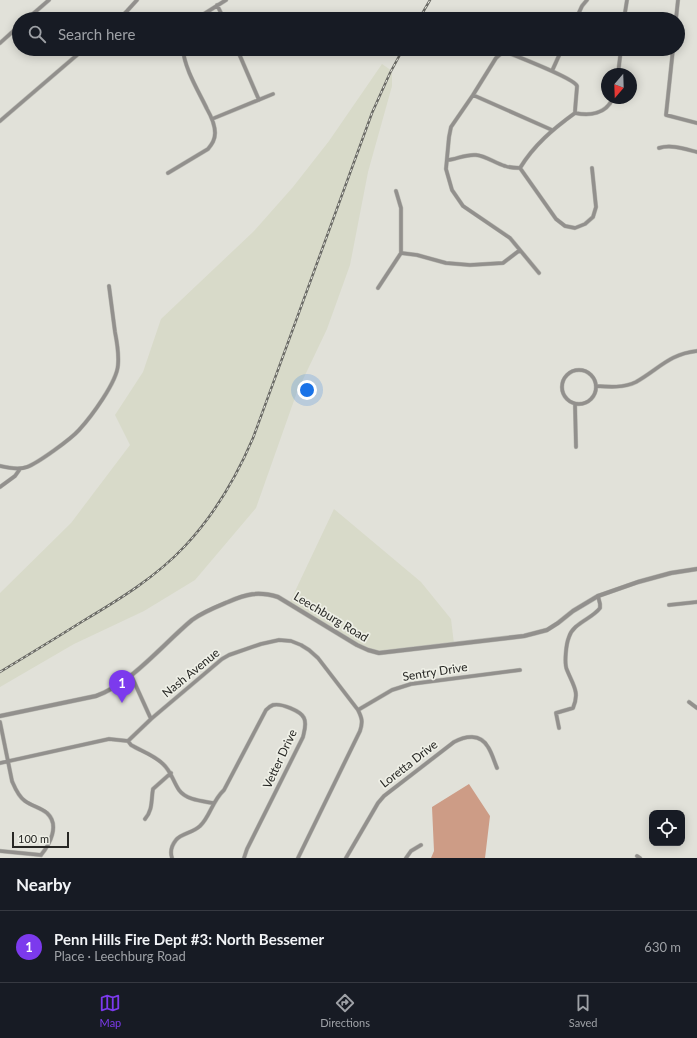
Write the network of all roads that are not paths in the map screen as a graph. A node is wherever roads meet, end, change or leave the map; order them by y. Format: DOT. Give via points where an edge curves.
graph roads {
  1 [pos="49,0"];
  2 [pos="137,0"];
  3 [pos="226,0"];
  4 [pos="587,0"];
  5 [pos="627,0"];
  6 [pos="678,0"];
  7 [pos="218,5"];
  8 [pos="35,12"];
  9 [pos="126,12"];
  10 [pos="207,12"];
  11 [pos="221,12"];
  12 [pos="579,12"];
  13 [pos="625,12"];
  14 [pos="677,12"];
  15 [pos="12,32"];
  16 [pos="0,43"];
  17 [pos="76,56"];
  18 [pos="184,56"];
  19 [pos="240,56"];
  20 [pos="498,56"];
  21 [pos="516,56"];
  22 [pos="559,56"];
  23 [pos="620,56"];
  24 [pos="672,56"];
  25 [pos="619,68"];
  26 [pos="552,71"];
  27 [pos="273,94"];
  28 [pos="473,95"];
  29 [pos="259,100"];
  30 [pos="610,104"];
  31 [pos="575,114"];
  32 [pos="212,119"];
  33 [pos="0,121"];
  34 [pos="697,124"];
  35 [pos="552,130"];
  36 [pos="659,148"];
  37 [pos="697,152"];
  38 [pos="448,160"];
  39 [pos="520,168"];
  40 [pos="592,168"];
  41 [pos="168,173"];
  42 [pos="396,191"];
  43 [pos="520,250"];
  44 [pos="401,253"];
  45 [pos="539,273"];
  46 [pos="109,286"];
  47 [pos="378,288"];
  48 [pos="697,351"];
  49 [pos="596,386"];
  50 [pos="575,404"];
  51 [pos="576,447"];
  52 [pos="0,466"];
  53 [pos="20,469"];
  54 [pos="0,487"];
  55 [pos="697,569"];
  56 [pos="598,596"];
  57 [pos="697,602"];
  58 [pos="669,605"];
  59 [pos="520,670"];
  60 [pos="131,675"];
  61 [pos="689,702"];
  62 [pos="697,708"];
  63 [pos="358,710"];
  64 [pos="0,716"];
  65 [pos="151,719"];
  66 [pos="0,722"];
  67 [pos="559,728"];
  68 [pos="128,741"];
  69 [pos="8,761"];
  70 [pos="0,763"];
  71 [pos="497,768"];
  72 [pos="171,773"];
  73 [pos="213,803"];
  74 [pos="145,819"];
  75 [pos="421,845"];
  76 [pos="0,851"];
  77 [pos="41,855"];
  78 [pos="45,858"];
  79 [pos="172,858"];
  80 [pos="244,858"];
  81 [pos="298,858"];
  82 [pos="346,858"];
  83 [pos="406,858"];
  1 -- 8 [label="street"];
  2 -- 9 [label="street"];
  3 -- 7 [label="street"];
  4 -- 12 [label="street"];
  5 -- 13 [label="street"];
  6 -- 14 [label="street"];
  7 -- 10 [label="street"];
  7 -- 11 [label="street"];
  15 -- 16 [label="street"];
  17 -- 33 [label="street"];
  18 -- 32 [label="street"];
  19 -- 29 [label="street"];
  20 -- 28 [label="street"];
  21 -- 26 [label="street"];
  22 -- 26 [label="street"];
  23 -- 25 [label="street"];
  24 -- 34 [label="street" via="666,115"];
  26 -- 31 [label="street" via="575,83"];
  27 -- 29 [label="street"];
  28 -- 35 [label="street"];
  28 -- 38 [label="street" via="451,127"];
  29 -- 32 [label="street"];
  30 -- 31 [label="street" via="606,109 591,115"];
  31 -- 35 [label="street"];
  32 -- 41 [label="street" via="216,131 213,144"];
  35 -- 39 [label="street" via="530,153"];
  36 -- 37 [label="street"];
  38 -- 39 [label="street" via="474,155 504,166"];
  38 -- 43 [label="street" via="446,169 452,190 460,203 510,238"];
  39 -- 40 [label="street" via="556,219 565,226 575,228 593,217 596,207"];
  42 -- 44 [label="street" via="401,208"];
  43 -- 44 [label="street" via="503,263 470,266"];
  43 -- 45 [label="street"];
  44 -- 47 [label="street"];
  46 -- 53 [label="street" via="117,345 116,376 78,431 36,462"];
  48 -- 49 [label="street" via="669,359 635,382 616,387"];
  49 -- 50 [label="street" via="591,400"];
  49 -- 50 [label="street" via="587,372 575,371 567,375 563,384 564,395"];
  50 -- 51 [label="street"];
  52 -- 53 [label="street"];
  53 -- 54 [label="street"];
  55 -- 56 [label="street, Leechburg Road" via="671,573"];
  56 -- 60 [label="street, Leechburg Road" via="558,624 524,636 379,653 357,645 278,596 266,593 247,595 206,611"];
  56 -- 67 [label="street" via="600,608 573,630 569,637 566,663 576,691 575,703 573,708 556,713"];
  57 -- 58 [label="street"];
  59 -- 63 [label="street, Sentry Drive" via="411,684 392,690"];
  60 -- 64 [label="street, Leechburg Road" via="116,687 96,696"];
  60 -- 65 [label="street"];
  61 -- 62 [label="street"];
  63 -- 65 [label="street, Nash Avenue" via="309,650 291,641 279,640 260,644 222,659"];
  63 -- 81 [label="street, Nash Avenue" via="363,722 360,731"];
  65 -- 68 [label="street, Nash Avenue"];
  66 -- 69 [label="street"];
  68 -- 69 [label="street" via="109,739"];
  68 -- 72 [label="street" via="139,750 158,759"];
  69 -- 70 [label="street"];
  69 -- 77 [label="street" via="12,781 20,796 24,801 47,813 52,821 52,839"];
  71 -- 82 [label="street, Loretta Drive" via="488,746 478,738 463,737 454,742 384,796"];
  72 -- 73 [label="street" via="185,795"];
  72 -- 74 [label="street" via="153,789 151,808"];
  73 -- 79 [label="street" via="200,826 177,838 172,847"];
  73 -- 80 [label="street, Vetter Drive" via="224,790 268,707 278,704 302,715 305,719 303,737"];
  75 -- 83 [label="street" via="411,851"];
  76 -- 77 [label="street"];
  77 -- 78 [label="street"];
}
